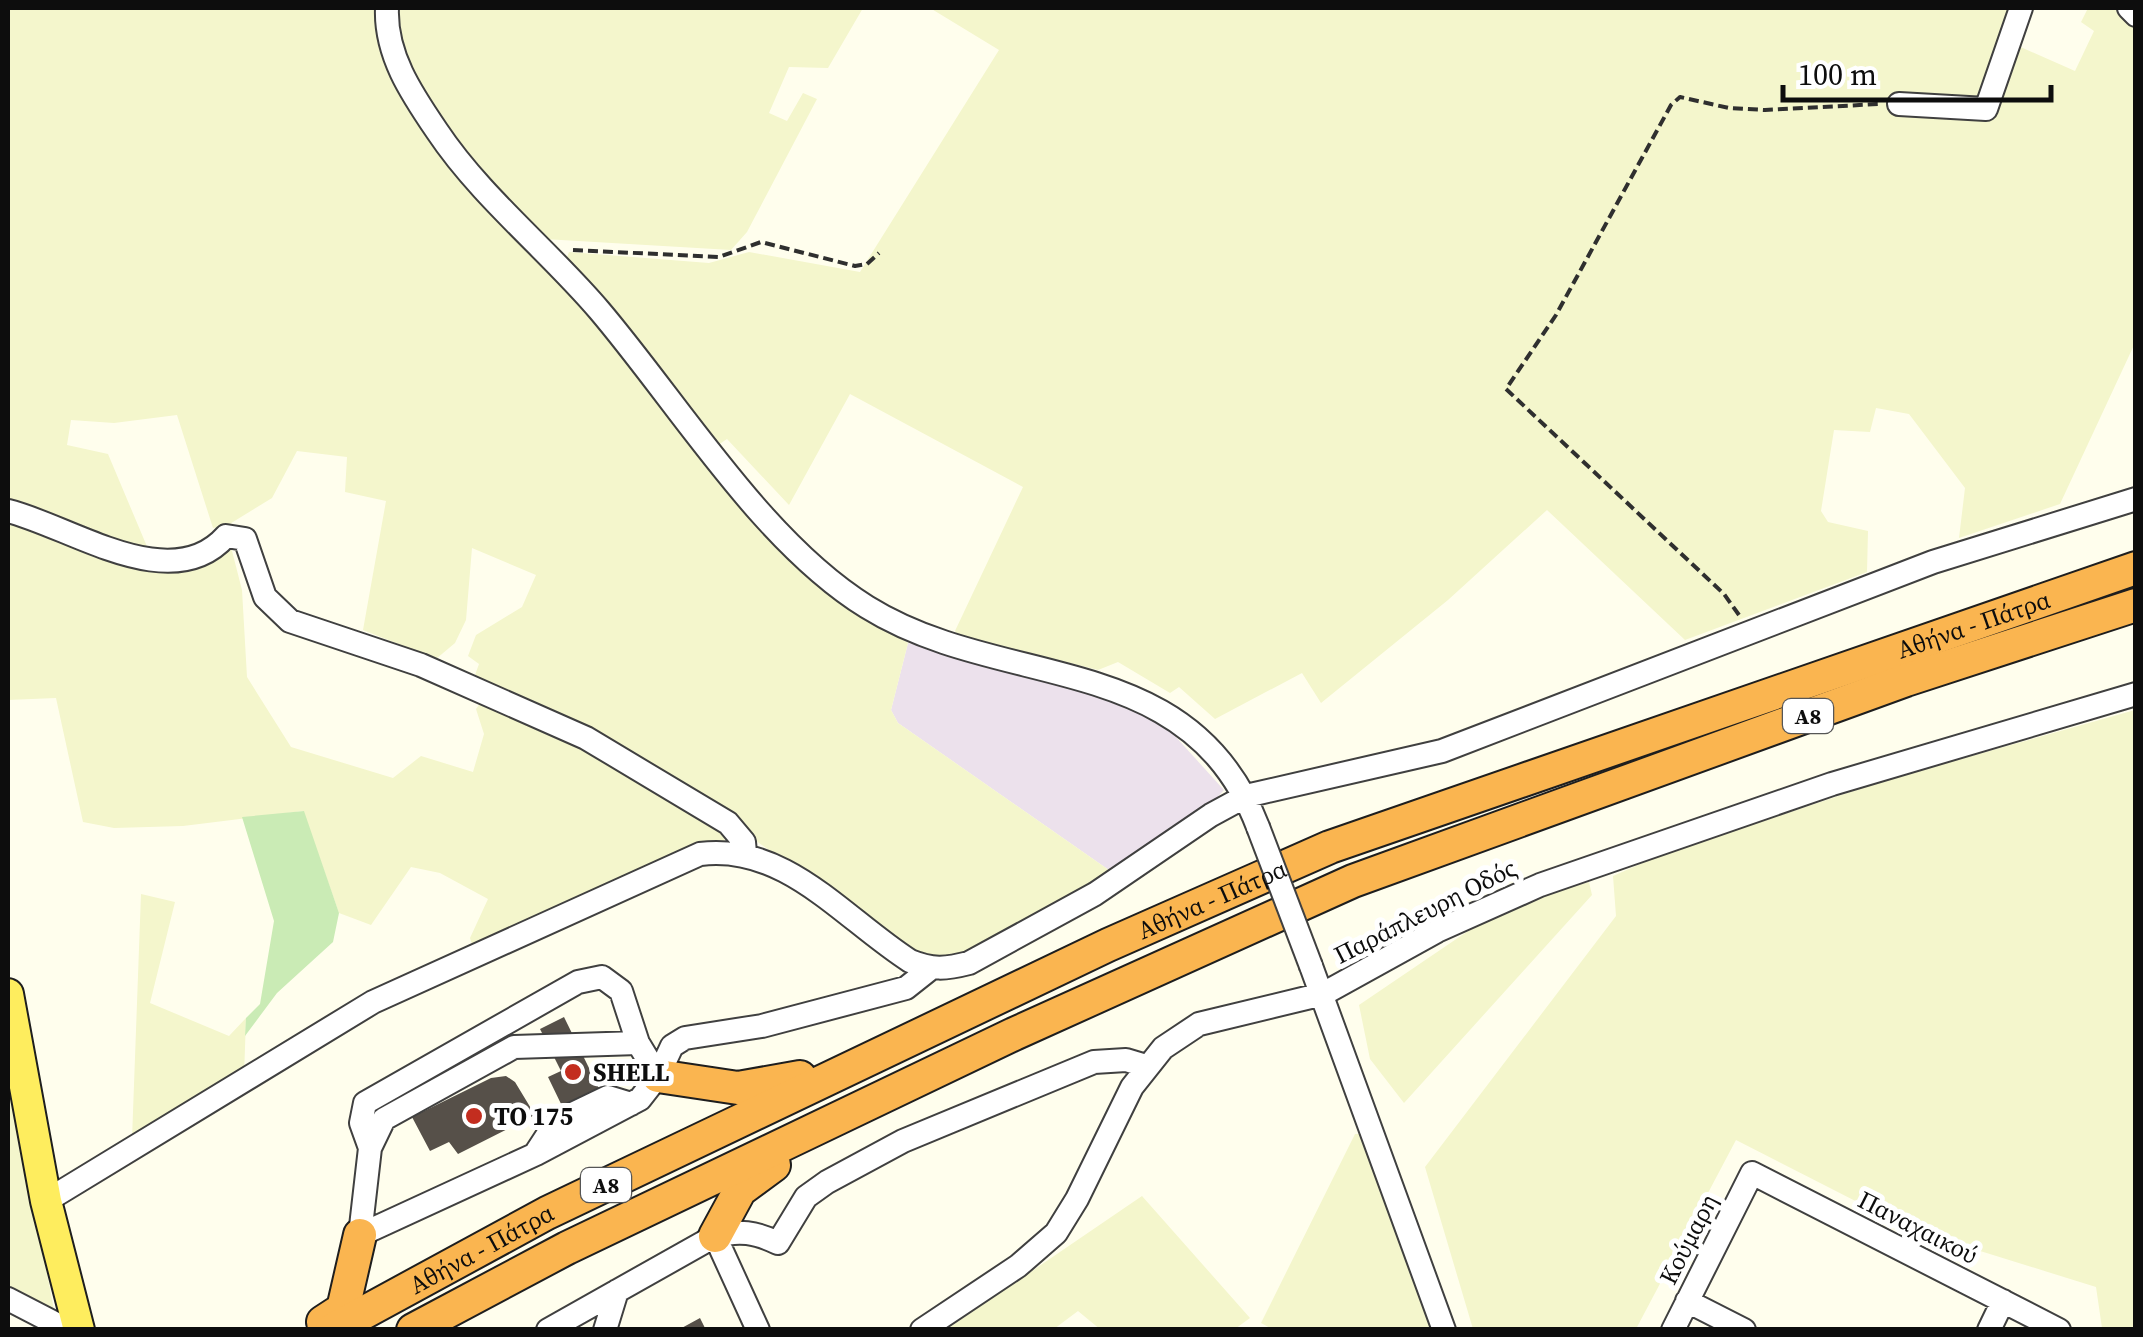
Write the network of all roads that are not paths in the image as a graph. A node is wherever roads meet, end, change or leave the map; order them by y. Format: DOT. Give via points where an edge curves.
graph roads {
  1 [pos="386,8"];
  2 [pos="2022,8"];
  3 [pos="2130,8"];
  4 [pos="2136,16"];
  5 [pos="1899,104"];
  6 [pos="2136,500"];
  7 [pos="8,511"];
  8 [pos="2136,568"];
  9 [pos="2136,605"];
  10 [pos="2136,694"];
  11 [pos="1246,796"];
  12 [pos="745,853"];
  13 [pos="930,969"];
  14 [pos="8,994"];
  15 [pos="1323,994"];
  16 [pos="638,1043"];
  17 [pos="885,1051"];
  18 [pos="1146,1066"];
  19 [pos="658,1076"];
  20 [pos="901,1088"];
  21 [pos="370,1148"];
  22 [pos="1752,1173"];
  23 [pos="46,1201"];
  24 [pos="360,1235"];
  25 [pos="715,1236"];
  26 [pos="617,1291"];
  27 [pos="8,1300"];
  28 [pos="1687,1301"];
  29 [pos="2003,1301"];
  30 [pos="68,1330"];
  31 [pos="79,1330"];
  32 [pos="311,1330"];
  33 [pos="332,1330"];
  34 [pos="412,1330"];
  35 [pos="548,1330"];
  36 [pos="606,1330"];
  37 [pos="758,1330"];
  38 [pos="922,1330"];
  39 [pos="1444,1330"];
  40 [pos="1673,1330"];
  41 [pos="1744,1330"];
  42 [pos="1989,1330"];
  43 [pos="2059,1330"];
  1 -- 11 [label="street" via="392,53 434,128 830,581 921,634 1096,682 1151,704 1205,743"];
  2 -- 5 [label="street" via="1986,109"];
  3 -- 4 [label="street"];
  6 -- 11 [label="street" via="1933,562 1442,751"];
  7 -- 12 [label="street" via="152,560 204,556 226,536 246,540 265,598 290,621 421,665 586,738 728,823"];
  8 -- 17 [label="highway, Αθήνα - Πάτρα / Α8" via="1330,847"];
  9 -- 20 [label="highway, Αθήνα - Πάτρα / Α8" via="1906,680 1352,881"];
  10 -- 15 [label="street, Παράπλευρη Οδός" via="1832,784 1540,885 1436,930"];
  11 -- 13 [label="street" via="1034,930 969,963"];
  11 -- 15 [label="street, bridge"];
  12 -- 13 [label="street" via="780,866 896,952"];
  12 -- 23 [label="street" via="712,852 676,863 408,984"];
  13 -- 19 [label="street" via="906,988 762,1026 685,1038 672,1046"];
  14 -- 23 [label="main road"];
  15 -- 18 [label="street, Παράπλευρη Οδός" via="1200,1024"];
  15 -- 39 [label="street"];
  16 -- 19 [label="street"];
  16 -- 21 [label="street" via="514,1047 384,1118"];
  16 -- 21 [label="street" via="621,990 602,976 578,982 365,1103 361,1123"];
  17 -- 19 [label="highway" via="764,1087"];
  17 -- 33 [label="highway, Αθήνα - Πάτρα / Α8" via="547,1213"];
  18 -- 25 [label="street" via="1094,1062 903,1141 806,1197 778,1243 737,1230"];
  18 -- 38 [label="street, Παράπλευρη Οδός" via="1056,1233"];
  19 -- 24 [label="street" via="631,1104"];
  20 -- 25 [label="highway" via="757,1174 740,1190"];
  20 -- 34 [label="highway, Αθήνα - Πάτρα / Α8" via="566,1248"];
  21 -- 24 [label="street"];
  22 -- 28 [label="street, Κούμαρη"];
  22 -- 29 [label="street, Παναχαικού"];
  23 -- 31 [label="main road"];
  24 -- 32 [label="highway" via="343,1309"];
  25 -- 26 [label="street"];
  25 -- 37 [label="street"];
  26 -- 35 [label="street"];
  26 -- 36 [label="street"];
  27 -- 30 [label="street"];
  28 -- 40 [label="street, Κούμαρη"];
  28 -- 41 [label="street"];
  29 -- 42 [label="street"];
  29 -- 43 [label="street, Παναχαικού"];
}
